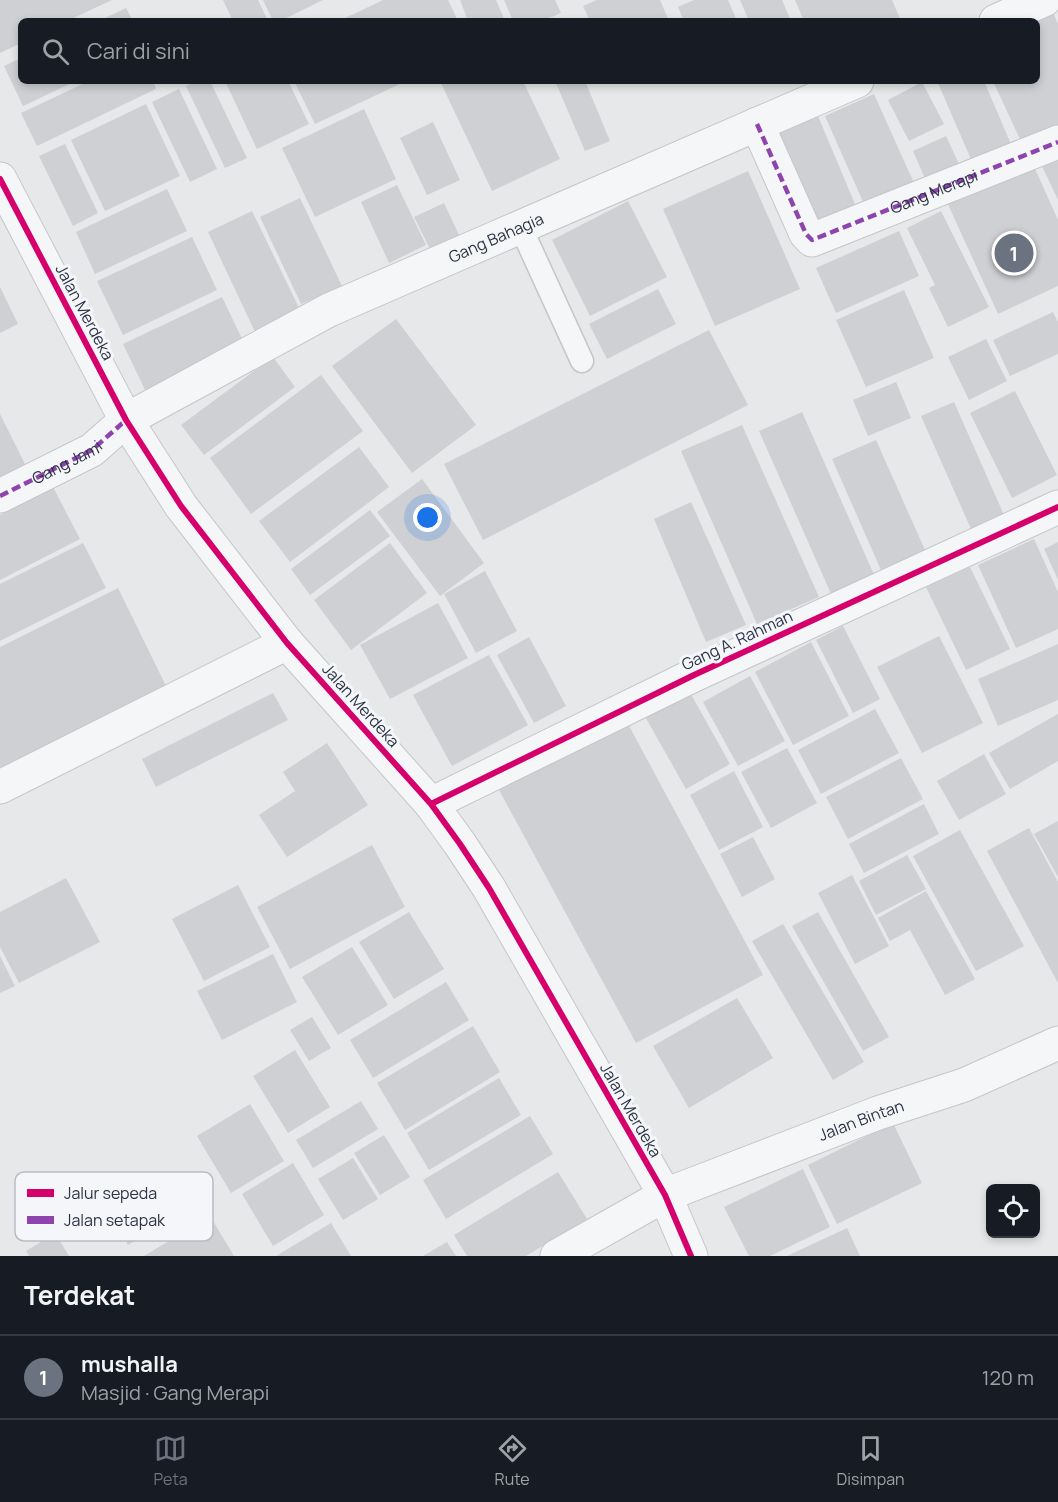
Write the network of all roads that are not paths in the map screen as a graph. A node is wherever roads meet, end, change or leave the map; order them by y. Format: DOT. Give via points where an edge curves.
graph roads {
  1 [pos="1044,0"];
  2 [pos="1003,18"];
  3 [pos="850,84"];
  4 [pos="757,124"];
  5 [pos="1058,142"];
  6 [pos="0,179"];
  7 [pos="521,228"];
  8 [pos="582,361"];
  9 [pos="126,420"];
  10 [pos="0,496"];
  11 [pos="1058,507"];
  12 [pos="287,643"];
  13 [pos="0,787"];
  14 [pos="431,804"];
  15 [pos="1058,1043"];
  16 [pos="665,1195"];
  17 [pos="557,1256"];
  18 [pos="691,1256"];
  1 -- 2 [label="street"];
  3 -- 4 [label="street, Gang Bahagia"];
  4 -- 5 [label="street, Gang Merapi" via="810,240"];
  4 -- 7 [label="street, Gang Bahagia"];
  6 -- 9 [label="street, Jalan Merdeka"];
  7 -- 8 [label="lane"];
  7 -- 9 [label="street, Gang Bahagia" via="329,310"];
  9 -- 10 [label="street, Gang Jami" via="92,450"];
  9 -- 12 [label="street, Jalan Merdeka" via="181,506"];
  11 -- 14 [label="street, Gang A. Rahman" via="704,670"];
  12 -- 13 [label="street"];
  12 -- 14 [label="street, Jalan Merdeka"];
  14 -- 16 [label="street, Jalan Merdeka" via="511,923"];
  15 -- 16 [label="street, Jalan Bintan" via="964,1084"];
  16 -- 17 [label="street, Jalan Bintan"];
  16 -- 18 [label="street, Jalan Merdeka"];
}
